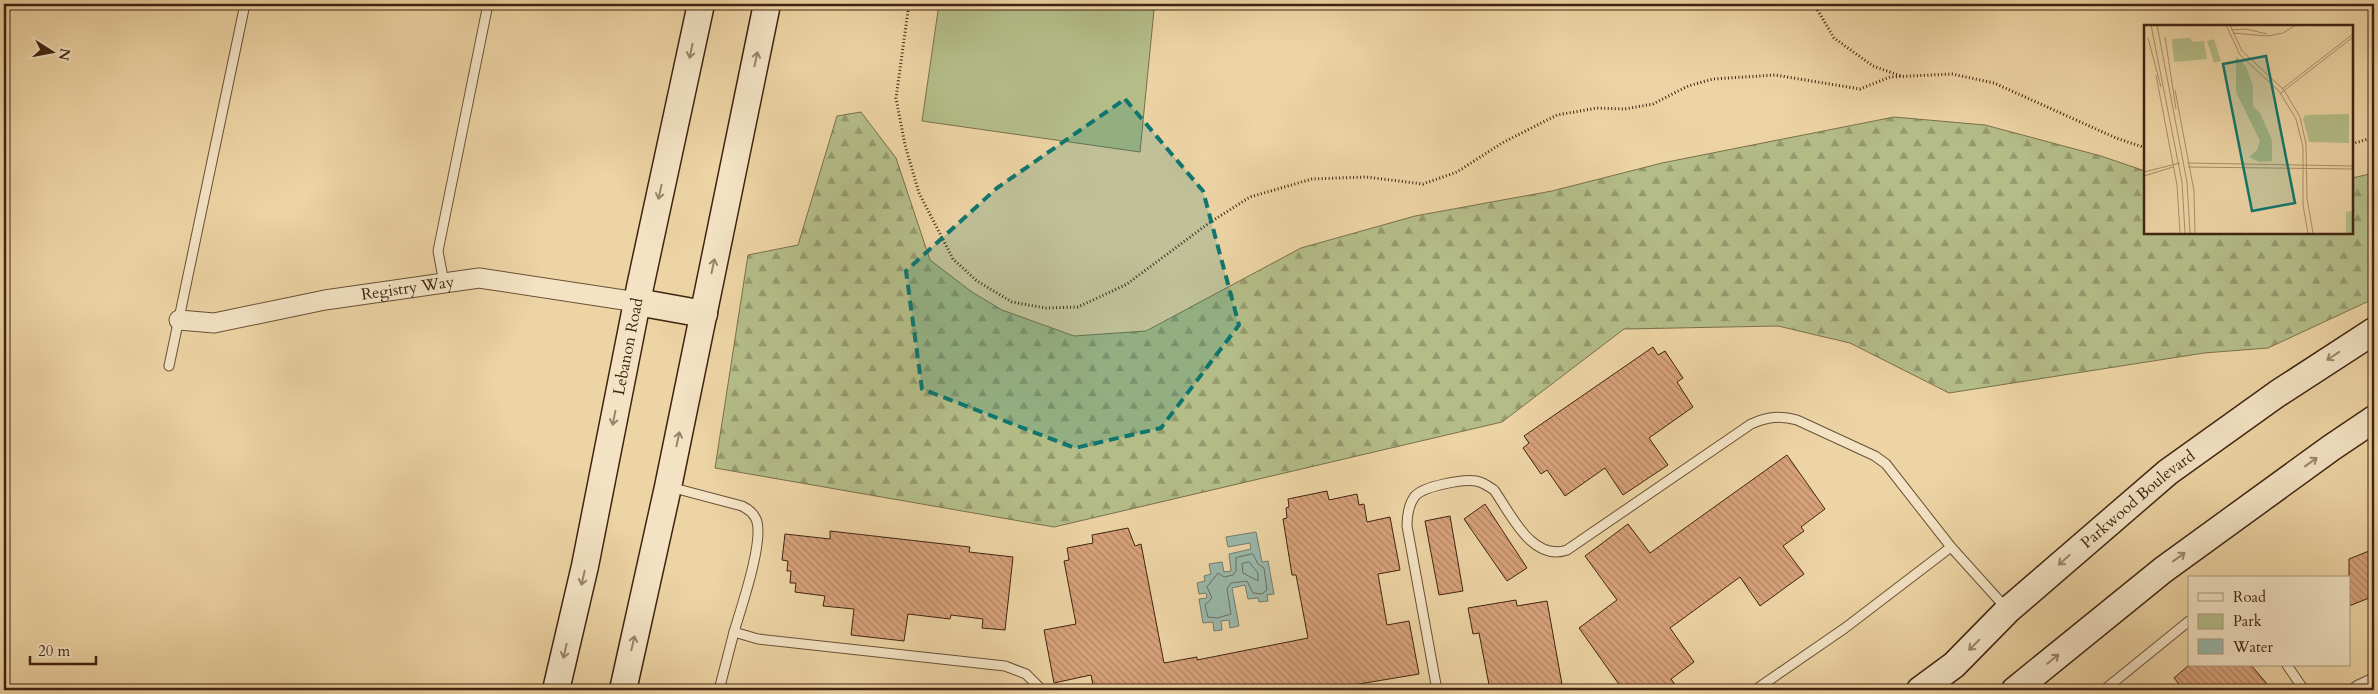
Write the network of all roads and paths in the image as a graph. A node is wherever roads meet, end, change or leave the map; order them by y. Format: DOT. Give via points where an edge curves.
graph roads {
  1 [pos="245,4"];
  2 [pos="488,4"];
  3 [pos="701,4"];
  4 [pos="768,4"];
  5 [pos="909,4"];
  6 [pos="1814,4"];
  7 [pos="1903,76"];
  8 [pos="2374,137"];
  9 [pos="2353,144"];
  10 [pos="2144,147"];
  11 [pos="444,283"];
  12 [pos="637,302"];
  13 [pos="704,314"];
  14 [pos="179,320"];
  15 [pos="2374,331"];
  16 [pos="169,366"];
  17 [pos="2374,419"];
  18 [pos="668,487"];
  19 [pos="1951,547"];
  20 [pos="2008,610"];
  21 [pos="2188,622"];
  22 [pos="734,632"];
  23 [pos="2288,666"];
  24 [pos="2374,683"];
  25 [pos="556,690"];
  26 [pos="623,690"];
  27 [pos="719,690"];
  28 [pos="1042,690"];
  29 [pos="1437,690"];
  30 [pos="1755,690"];
  31 [pos="1920,690"];
  32 [pos="2015,690"];
  33 [pos="2104,690"];
  34 [pos="2304,690"];
  35 [pos="2359,690"];
  1 -- 14 [label="lane"];
  2 -- 11 [label="lane" via="438,251"];
  3 -- 12 [label="main road, Lebanon Road, one-way"];
  13 -- 4 [label="main road, one-way"];
  5 -- 7 [label="path" via="896,98 918,194 953,259 976,282 1012,302 1045,308 1078,306 1127,284 1250,197 1312,179 1366,177 1423,184 1457,172 1502,143 1557,115 1652,104 1688,86 1714,79 1775,75 1860,89 1890,77"];
  6 -- 7 [label="path" via="1834,38 1873,66"];
  7 -- 10 [label="path" via="1952,74 1994,82 2116,138"];
  8 -- 9 [label="path"];
  11 -- 12 [label="street, Registry Way" via="479,278"];
  11 -- 14 [label="street, Registry Way" via="325,300 214,323"];
  12 -- 13 [label="main road"];
  12 -- 25 [label="main road, Lebanon Road, one-way" via="586,566"];
  18 -- 13 [label="main road, one-way"];
  14 -- 16 [label="lane"];
  15 -- 20 [label="main road, Parkwood Boulevard, one-way" via="2277,394 2168,472"];
  32 -- 17 [label="main road, one-way" via="2163,570"];
  18 -- 22 [label="lane" via="742,506 756,519 758,544"];
  26 -- 18 [label="main road, one-way"];
  19 -- 20 [label="lane"];
  19 -- 29 [label="lane" via="1886,464 1875,456 1785,416 1773,416 1751,424 1567,550 1558,553 1538,548 1531,542 1494,490 1485,484 1466,481 1430,488 1415,496 1407,526"];
  19 -- 30 [label="lane" via="1845,628"];
  20 -- 31 [label="main road, Parkwood Boulevard, one-way" via="1954,665"];
  21 -- 33 [label="lane"];
  22 -- 27 [label="lane"];
  22 -- 28 [label="lane" via="758,638 1004,666 1026,674"];
  23 -- 34 [label="lane"];
  24 -- 35 [label="street"];
}
